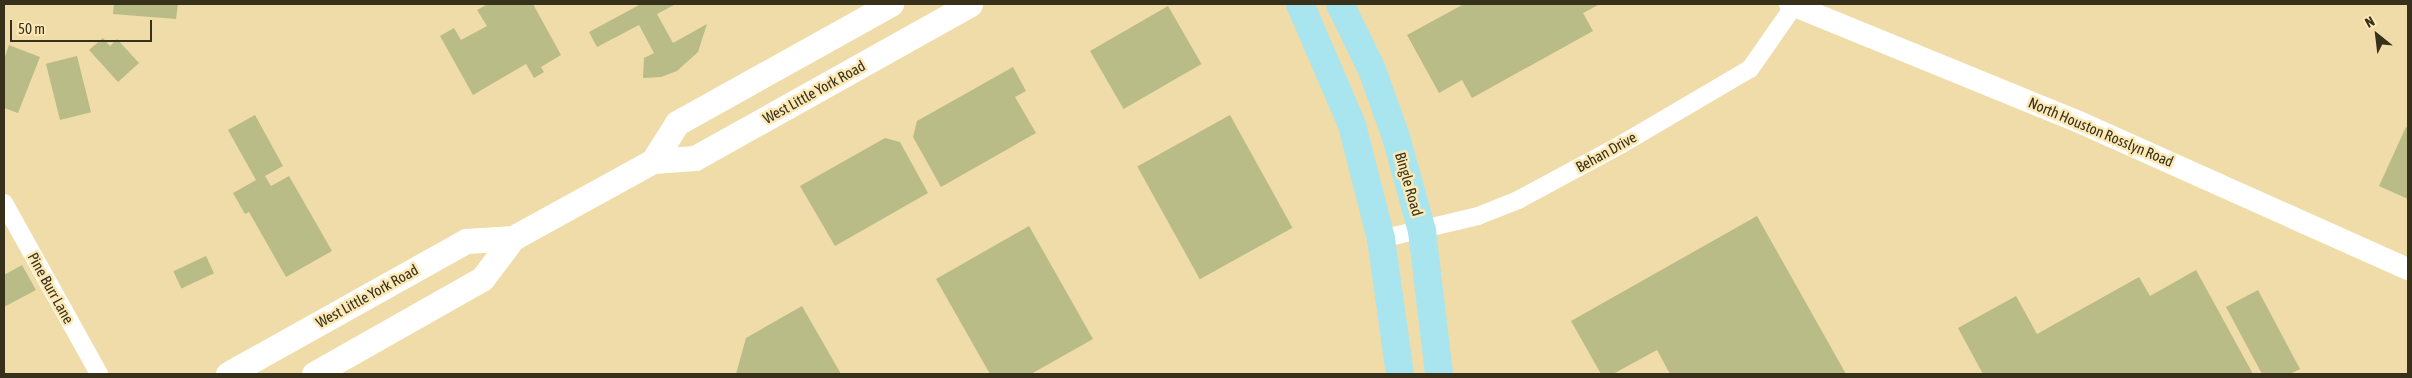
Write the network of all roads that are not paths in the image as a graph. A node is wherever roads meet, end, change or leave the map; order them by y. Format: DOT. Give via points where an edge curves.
graph roads {
  1 [pos="891,4"];
  2 [pos="970,4"];
  3 [pos="1300,4"];
  4 [pos="1340,4"];
  5 [pos="1792,5"];
  6 [pos="774,69"];
  7 [pos="796,103"];
  8 [pos="653,161"];
  9 [pos="4,202"];
  10 [pos="1422,231"];
  11 [pos="513,238"];
  12 [pos="1381,239"];
  13 [pos="2408,268"];
  14 [pos="99,374"];
  15 [pos="228,374"];
  16 [pos="314,374"];
  17 [pos="1400,374"];
  18 [pos="1439,374"];
  1 -- 6 [label="main road, West Little York Road"];
  2 -- 7 [label="main road, West Little York Road"];
  3 -- 12 [label="main road" via="1352,125"];
  4 -- 10 [label="main road, Bingle Road" via="1375,78"];
  5 -- 10 [label="street, Behan Drive" via="1750,69 1518,200"];
  5 -- 13 [label="street, North Houston Rosslyn Road" via="2080,122"];
  6 -- 7 [label="main road"];
  6 -- 8 [label="main road, West Little York Road" via="677,123"];
  7 -- 8 [label="main road, West Little York Road" via="695,158"];
  8 -- 11 [label="main road, West Little York Road"];
  9 -- 14 [label="street, Pine Burr Lane"];
  10 -- 12 [label="street, Behan Drive"];
  10 -- 18 [label="main road, Bingle Road"];
  11 -- 15 [label="main road, West Little York Road" via="466,241"];
  11 -- 16 [label="main road, West Little York Road" via="482,279"];
  12 -- 17 [label="main road"];
}
